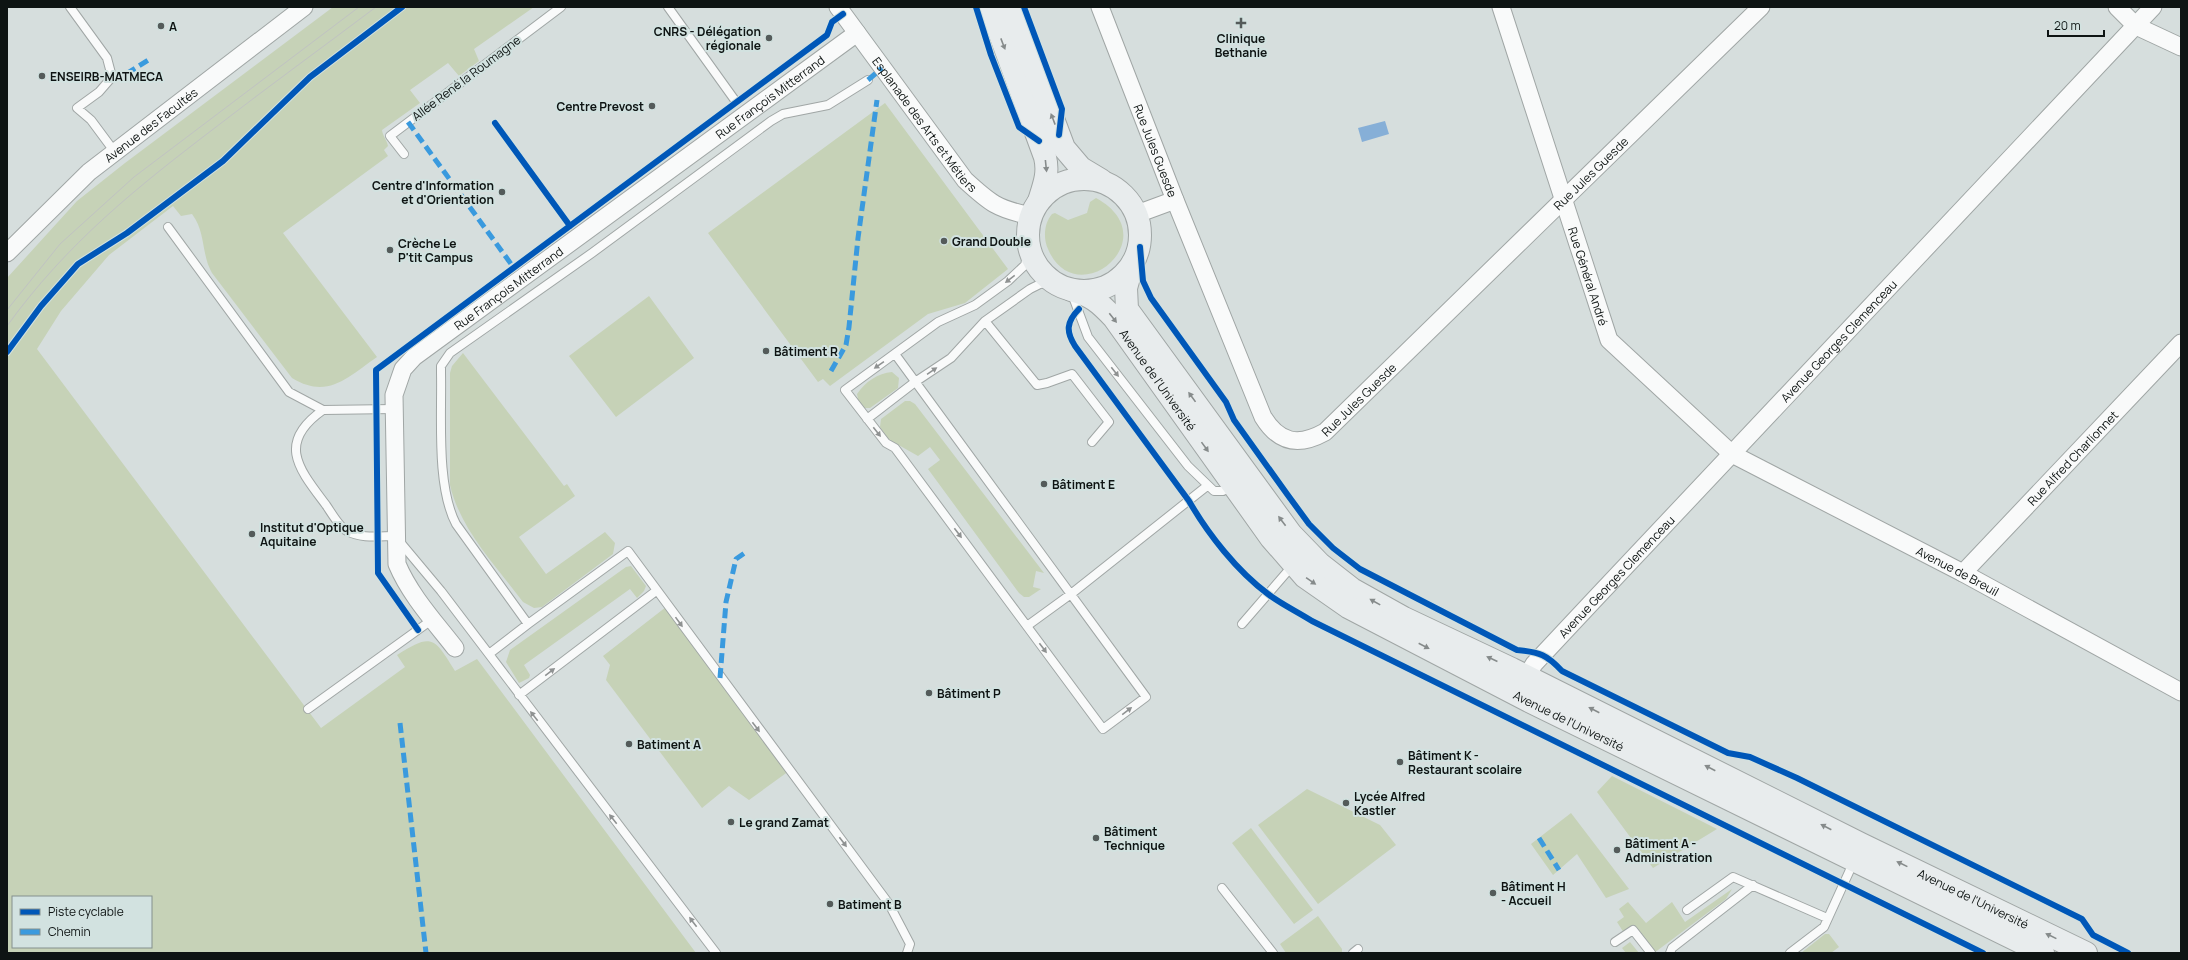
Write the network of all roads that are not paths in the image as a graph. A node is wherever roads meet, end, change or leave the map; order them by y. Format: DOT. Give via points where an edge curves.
graph roads {
  1 [pos="70,7"];
  2 [pos="304,7"];
  3 [pos="560,7"];
  4 [pos="668,7"];
  5 [pos="838,7"];
  6 [pos="990,7"];
  7 [pos="1011,7"];
  8 [pos="1100,7"];
  9 [pos="1501,7"];
  10 [pos="1761,7"];
  11 [pos="2117,7"];
  12 [pos="2153,7"];
  13 [pos="1747,13"];
  14 [pos="2136,26"];
  15 [pos="857,33"];
  16 [pos="2181,47"];
  17 [pos="868,80"];
  18 [pos="734,98"];
  19 [pos="114,151"];
  20 [pos="404,154"];
  21 [pos="1101,180"];
  22 [pos="1562,199"];
  23 [pos="1175,200"];
  24 [pos="1035,208"];
  25 [pos="1137,214"];
  26 [pos="168,227"];
  27 [pos="1029,247"];
  28 [pos="7,253"];
  29 [pos="1133,263"];
  30 [pos="1062,286"];
  31 [pos="985,321"];
  32 [pos="2181,343"];
  33 [pos="895,354"];
  34 [pos="915,382"];
  35 [pos="394,409"];
  36 [pos="323,410"];
  37 [pos="867,419"];
  38 [pos="1092,442"];
  39 [pos="1732,454"];
  40 [pos="1240,480"];
  41 [pos="1207,486"];
  42 [pos="395,536"];
  43 [pos="1300,557"];
  44 [pos="1963,573"];
  45 [pos="656,591"];
  46 [pos="1071,594"];
  47 [pos="433,619"];
  48 [pos="528,624"];
  49 [pos="1242,624"];
  50 [pos="1027,626"];
  51 [pos="455,648"];
  52 [pos="489,654"];
  53 [pos="1527,676"];
  54 [pos="2181,692"];
  55 [pos="518,695"];
  56 [pos="308,709"];
  57 [pos="1858,852"];
  58 [pos="1753,886"];
  59 [pos="1222,888"];
  60 [pos="1687,910"];
  61 [pos="1828,918"];
  62 [pos="1615,942"];
  63 [pos="716,953"];
  64 [pos="907,953"];
  65 [pos="1273,953"];
  66 [pos="1651,953"];
  67 [pos="1670,953"];
  68 [pos="1790,953"];
  69 [pos="2043,953"];
  70 [pos="2086,953"];
  1 -- 19 [label="lane" via="107,58 112,77 99,92 77,108 91,120"];
  2 -- 19 [label="street, Avenue des Facultés"];
  3 -- 20 [label="lane, Allée René la Roumagne" via="390,136"];
  4 -- 18 [label="lane"];
  5 -- 15 [label="street, Esplanade des Arts et Métiers"];
  6 -- 24 [label="street, one-way" via="1048,168"];
  21 -- 7 [label="street, one-way" via="1081,168 1064,148 1016,26"];
  8 -- 23 [label="street, Rue Jules Guesde"];
  9 -- 22 [label="street, Rue Général André"];
  10 -- 13 [label="street, Rue Jules Guesde"];
  11 -- 14 [label="street"];
  12 -- 14 [label="street, Avenue Georges Clemenceau"];
  13 -- 22 [label="street, Rue Jules Guesde"];
  14 -- 16 [label="street"];
  14 -- 39 [label="street, Avenue Georges Clemenceau"];
  15 -- 24 [label="street, Esplanade des Arts et Métiers" via="965,180 984,198 1004,210"];
  15 -- 35 [label="street, Rue François Mitterrand" via="414,357 403,369 398,381"];
  17 -- 48 [label="lane" via="828,105 783,114 771,121 592,253 450,353 444,360 441,372 443,478 448,510"];
  19 -- 28 [label="street, Avenue des Facultés" via="56,202"];
  21 -- 24 [label="street" via="1084,178 1067,181 1051,189"];
  21 -- 25 [label="street" via="1129,199"];
  22 -- 23 [label="street, Rue Jules Guesde" via="1325,432 1313,439 1300,442 1283,438 1271,430 1263,417"];
  22 -- 39 [label="street, Rue Général André" via="1609,340"];
  23 -- 25 [label="street"];
  24 -- 27 [label="street" via="1028,231"];
  25 -- 29 [label="street" via="1141,230 1140,247"];
  26 -- 36 [label="lane" via="289,392"];
  27 -- 30 [label="street" via="1042,273"];
  27 -- 33 [label="lane, one-way" via="1025,265 1018,273 975,305 938,322"];
  29 -- 30 [label="street" via="1122,277 1106,286 1089,291"];
  40 -- 29 [label="street, Avenue de l'Université, one-way" via="1127,309 1126,288"];
  30 -- 31 [label="lane" via="1040,284"];
  30 -- 40 [label="street, Avenue de l'Université, one-way" via="1088,294 1100,302"];
  30 -- 41 [label="lane, one-way" via="1088,337 1188,466"];
  34 -- 31 [label="lane, one-way" via="951,358"];
  31 -- 38 [label="lane" via="1037,385 1072,374 1109,422"];
  32 -- 44 [label="street, Rue Alfred Charlionnet"];
  33 -- 34 [label="lane"];
  33 -- 37 [label="lane, one-way" via="845,390"];
  34 -- 37 [label="lane"];
  34 -- 46 [label="lane"];
  35 -- 36 [label="lane"];
  35 -- 42 [label="street, Rue François Mitterrand"];
  36 -- 42 [label="lane" via="300,430 296,445 302,473 345,531 361,536"];
  37 -- 50 [label="lane, one-way" via="886,443 895,448"];
  39 -- 44 [label="street, Avenue de Breuil"];
  39 -- 53 [label="street, Avenue Georges Clemenceau" via="1534,664"];
  40 -- 41 [label="lane" via="1223,490 1214,491"];
  40 -- 43 [label="street, Avenue de l'Université" via="1291,534"];
  41 -- 46 [label="lane"];
  42 -- 47 [label="street, Rue François Mitterrand" via="397,564 403,580"];
  42 -- 52 [label="lane"];
  43 -- 49 [label="lane"];
  53 -- 43 [label="street, Avenue de l'Université, one-way" via="1404,618"];
  43 -- 57 [label="street, Avenue de l'Université, one-way" via="1305,577 1348,607 1529,701"];
  44 -- 54 [label="street, Avenue de Breuil"];
  45 -- 48 [label="lane" via="628,551"];
  55 -- 45 [label="lane, one-way"];
  45 -- 64 [label="lane, one-way" via="889,904 910,944"];
  46 -- 50 [label="lane"];
  50 -- 46 [label="lane, one-way" via="1103,729 1146,697"];
  47 -- 51 [label="street, Rue François Mitterrand"];
  47 -- 56 [label="lane"];
  48 -- 52 [label="lane"];
  52 -- 55 [label="lane"];
  57 -- 53 [label="street, Avenue de l'Université, one-way"];
  63 -- 55 [label="lane, one-way"];
  57 -- 61 [label="lane"];
  57 -- 69 [label="street, Avenue de l'Université"];
  70 -- 57 [label="street, Avenue de l'Université, one-way"];
  58 -- 60 [label="lane" via="1733,877"];
  58 -- 61 [label="lane"];
  58 -- 67 [label="lane" via="1672,948"];
  59 -- 65 [label="lane"];
  61 -- 68 [label="lane" via="1824,927"];
  62 -- 66 [label="lane" via="1633,930"];
}
